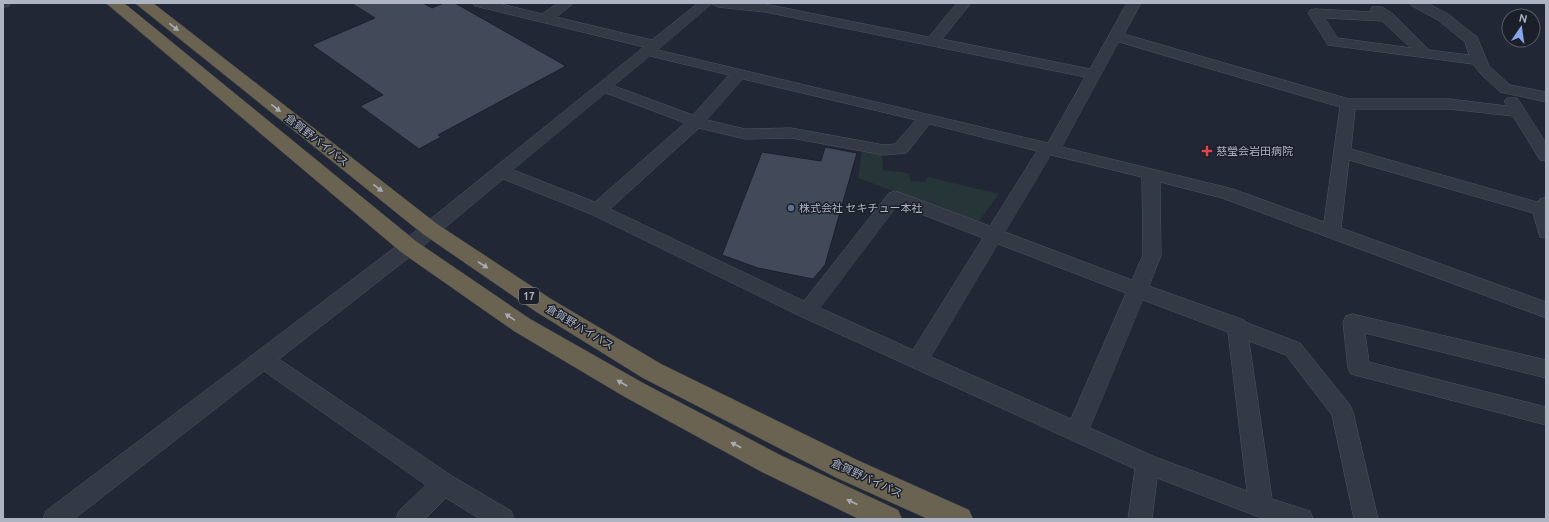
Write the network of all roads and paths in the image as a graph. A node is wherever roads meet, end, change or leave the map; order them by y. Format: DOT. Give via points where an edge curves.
graph roads {
  1 [pos="114,3"];
  2 [pos="143,3"];
  3 [pos="480,3"];
  4 [pos="567,3"];
  5 [pos="706,3"];
  6 [pos="718,3"];
  7 [pos="964,3"];
  8 [pos="1134,3"];
  9 [pos="1368,3"];
  10 [pos="1417,3"];
  11 [pos="1388,17"];
  12 [pos="544,19"];
  13 [pos="1115,36"];
  14 [pos="933,41"];
  15 [pos="650,48"];
  16 [pos="1425,54"];
  17 [pos="1478,60"];
  18 [pos="1094,74"];
  19 [pos="738,75"];
  20 [pos="603,88"];
  21 [pos="1506,89"];
  22 [pos="1546,97"];
  23 [pos="1348,104"];
  24 [pos="1518,112"];
  25 [pos="926,118"];
  26 [pos="696,122"];
  27 [pos="1049,150"];
  28 [pos="1341,152"];
  29 [pos="1546,156"];
  30 [pos="501,172"];
  31 [pos="1151,176"];
  32 [pos="1544,208"];
  33 [pos="597,210"];
  34 [pos="430,229"];
  35 [pos="1332,230"];
  36 [pos="1546,232"];
  37 [pos="994,234"];
  38 [pos="409,247"];
  39 [pos="1138,290"];
  40 [pos="807,310"];
  41 [pos="1546,310"];
  42 [pos="1237,326"];
  43 [pos="263,359"];
  44 [pos="918,360"];
  45 [pos="1546,368"];
  46 [pos="1546,416"];
  47 [pos="1076,432"];
  48 [pos="1147,464"];
  49 [pos="444,484"];
  50 [pos="1261,507"];
  51 [pos="55,519"];
  52 [pos="408,519"];
  53 [pos="502,519"];
  54 [pos="888,519"];
  55 [pos="959,519"];
  56 [pos="1140,519"];
  57 [pos="1301,519"];
  58 [pos="1366,519"];
  1 -- 38 [label="highway, 倉賀野バイパス / 17"];
  2 -- 34 [label="highway, 倉賀野バイパス / 17, one-way"];
  3 -- 12 [label="street"];
  4 -- 12 [label="street"];
  5 -- 15 [label="street"];
  6 -- 14 [label="street" via="765,8"];
  7 -- 14 [label="street"];
  8 -- 13 [label="street"];
  9 -- 11 [label="street"];
  10 -- 17 [label="street" via="1443,17 1472,40"];
  11 -- 16 [label="street"];
  11 -- 16 [label="street" via="1315,13 1333,42"];
  12 -- 15 [label="street"];
  13 -- 18 [label="street"];
  13 -- 23 [label="street"];
  14 -- 18 [label="street"];
  15 -- 19 [label="street"];
  15 -- 20 [label="street"];
  16 -- 17 [label="street"];
  17 -- 21 [label="street"];
  18 -- 27 [label="street"];
  19 -- 25 [label="street"];
  19 -- 26 [label="street"];
  20 -- 26 [label="street"];
  20 -- 30 [label="street"];
  21 -- 22 [label="street"];
  21 -- 24 [label="street"];
  23 -- 24 [label="street" via="1449,104"];
  23 -- 28 [label="street"];
  24 -- 29 [label="street"];
  25 -- 26 [label="street" via="900,149 884,150 791,133 745,134"];
  25 -- 27 [label="street"];
  26 -- 33 [label="street"];
  27 -- 31 [label="street"];
  27 -- 37 [label="street"];
  28 -- 32 [label="street"];
  28 -- 35 [label="street"];
  30 -- 33 [label="street"];
  30 -- 34 [label="street"];
  31 -- 35 [label="street" via="1227,193"];
  31 -- 39 [label="street" via="1152,255"];
  32 -- 36 [label="street"];
  33 -- 40 [label="street"];
  34 -- 38 [label="street"];
  34 -- 55 [label="highway, 倉賀野バイパス / 17, one-way" via="543,305 652,371 847,469"];
  35 -- 41 [label="street"];
  37 -- 39 [label="street"];
  37 -- 40 [label="street" via="895,197"];
  37 -- 44 [label="street"];
  38 -- 43 [label="street"];
  54 -- 38 [label="highway, 倉賀野バイパス / 17, one-way" via="772,464 634,390 522,325"];
  39 -- 42 [label="street"];
  39 -- 47 [label="street"];
  40 -- 44 [label="street"];
  42 -- 50 [label="street"];
  42 -- 58 [label="street" via="1293,349 1342,412"];
  43 -- 49 [label="street"];
  43 -- 51 [label="street"];
  44 -- 47 [label="street"];
  45 -- 46 [label="street" via="1353,322 1360,368"];
  47 -- 48 [label="street"];
  48 -- 50 [label="street"];
  48 -- 56 [label="street"];
  49 -- 52 [label="street"];
  49 -- 53 [label="street"];
  50 -- 57 [label="street"];
}
